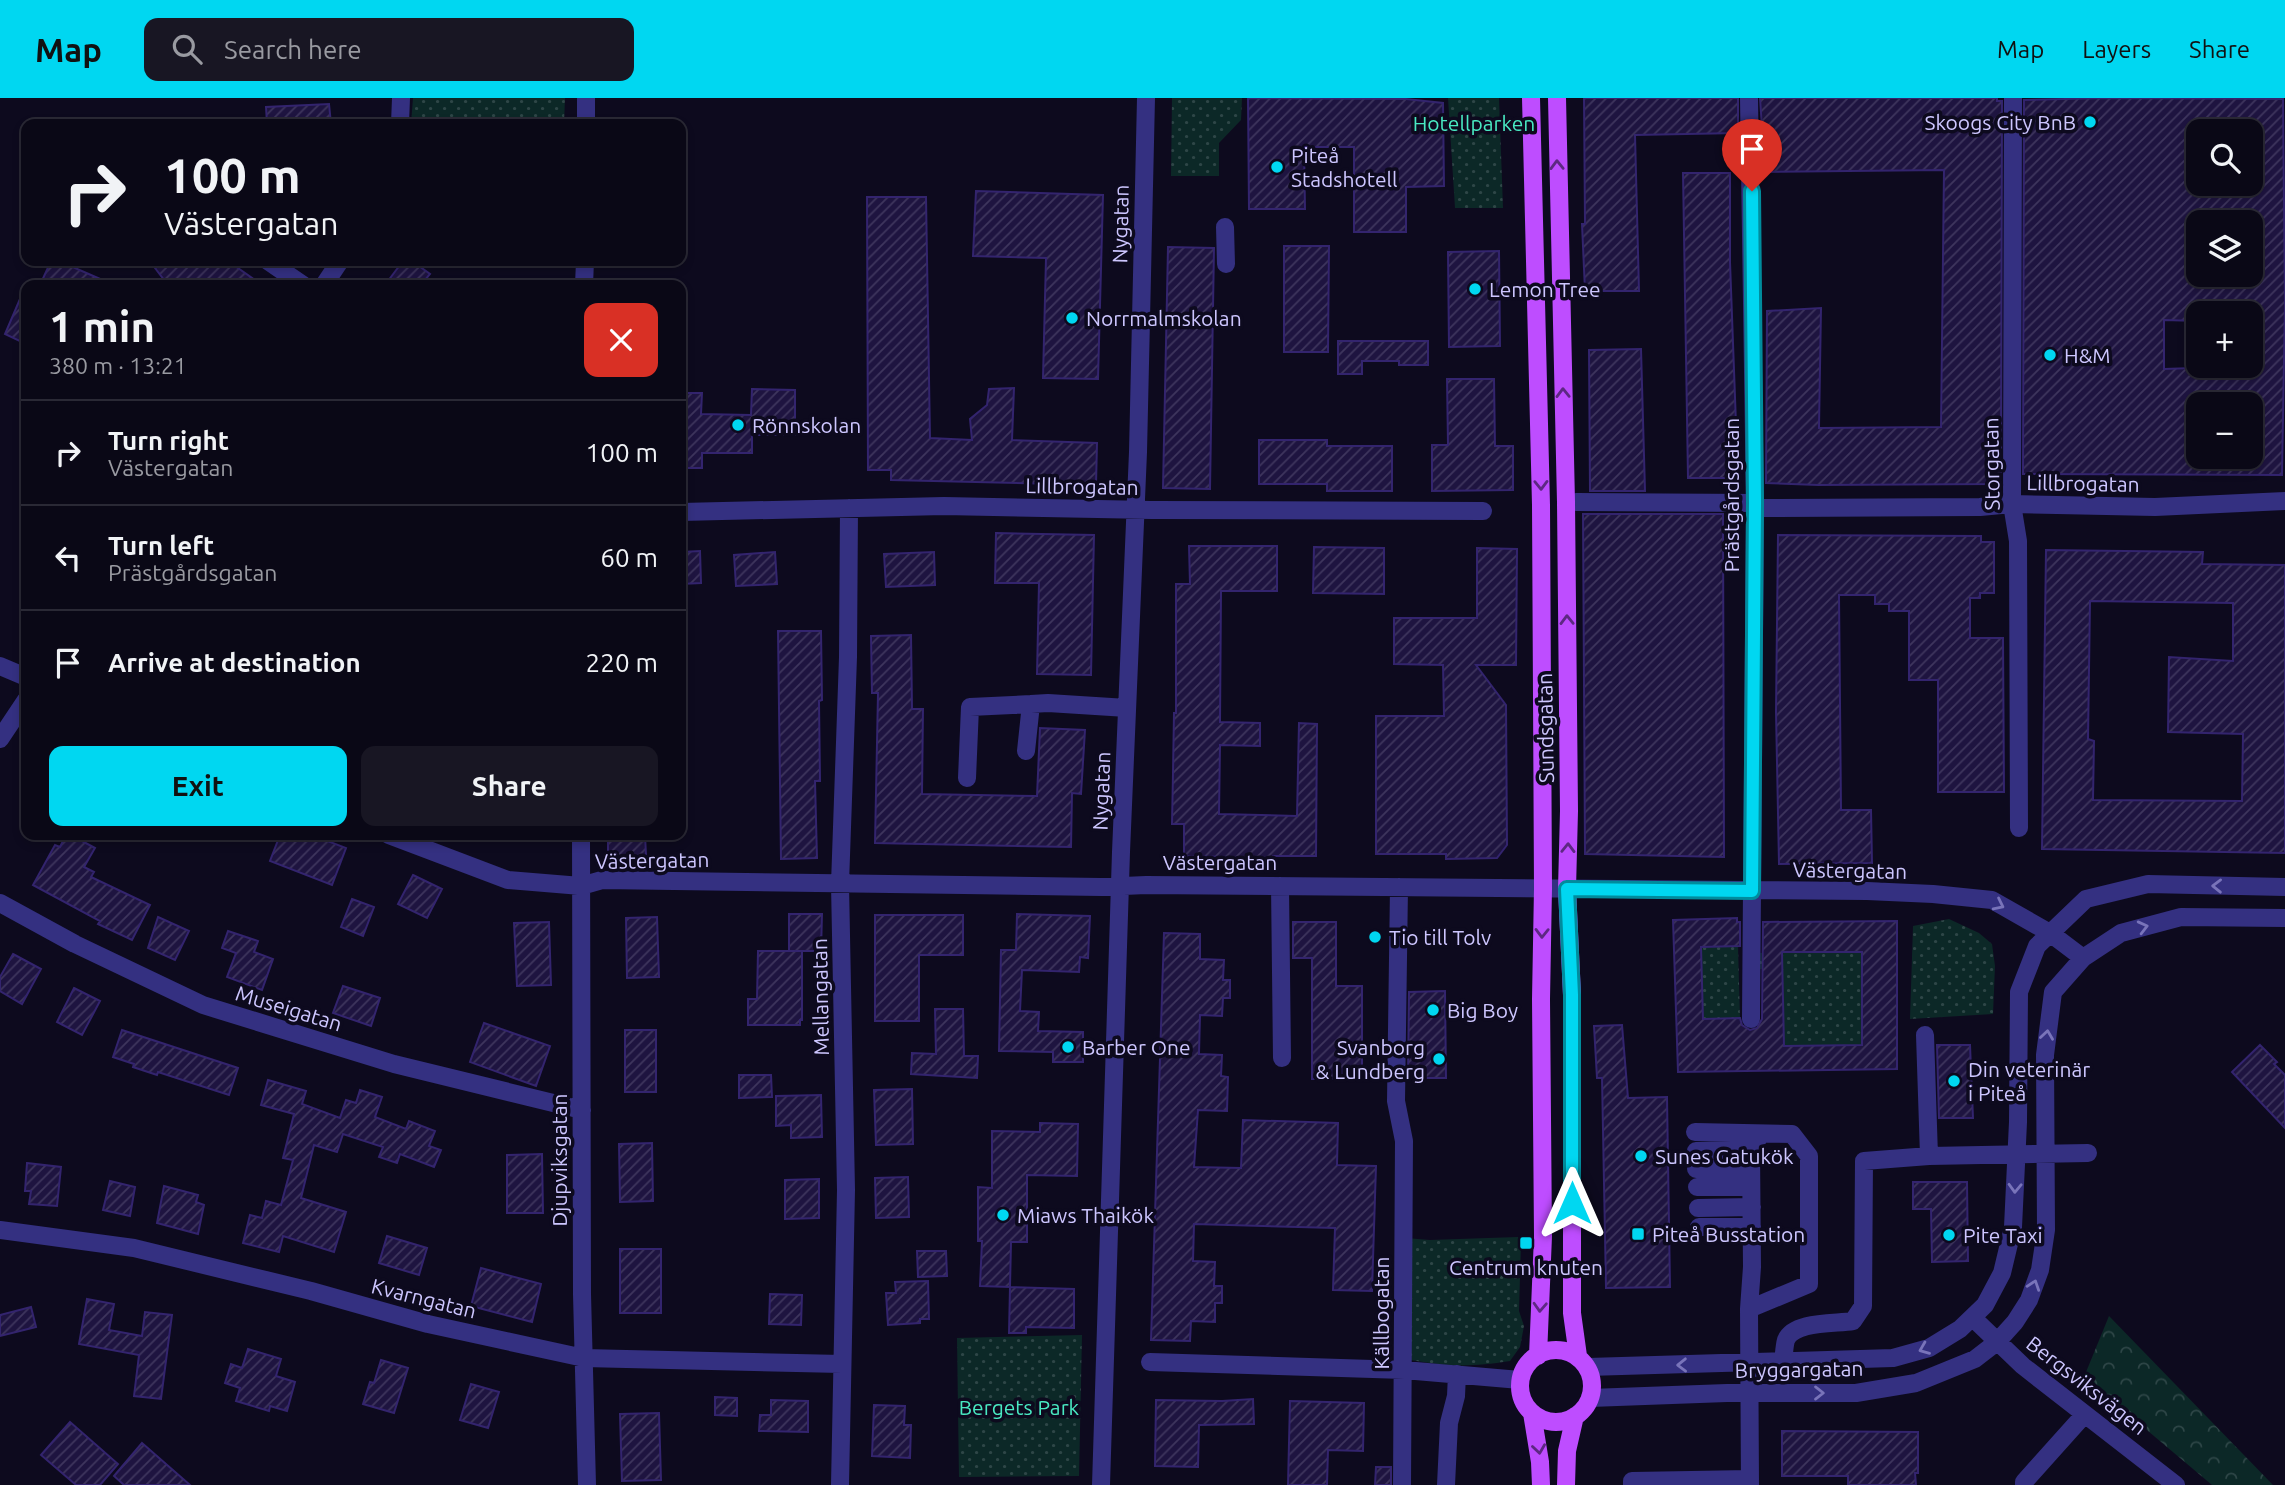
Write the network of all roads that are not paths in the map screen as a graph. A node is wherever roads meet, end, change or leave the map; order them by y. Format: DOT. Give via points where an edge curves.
graph roads {
  1 [pos="401,98"];
  2 [pos="586,98"];
  3 [pos="1146,98"];
  4 [pos="1531,98"];
  5 [pos="1557,98"];
  6 [pos="1749,98"];
  7 [pos="2013,98"];
  8 [pos="400,119"];
  9 [pos="586,119"];
  10 [pos="1225,227"];
  11 [pos="1226,264"];
  12 [pos="275,266"];
  13 [pos="296,280"];
  14 [pos="1576,502"];
  15 [pos="2285,502"];
  16 [pos="2012,504"];
  17 [pos="1755,505"];
  18 [pos="849,508"];
  19 [pos="1136,510"];
  20 [pos="1483,511"];
  21 [pos="686,512"];
  22 [pos="0,666"];
  23 [pos="21,675"];
  24 [pos="1031,705"];
  25 [pos="21,707"];
  26 [pos="1128,708"];
  27 [pos="0,739"];
  28 [pos="1026,751"];
  29 [pos="967,778"];
  30 [pos="2019,828"];
  31 [pos="402,840"];
  32 [pos="581,840"];
  33 [pos="840,884"];
  34 [pos="580,886"];
  35 [pos="1280,886"];
  36 [pos="1120,887"];
  37 [pos="1399,887"];
  38 [pos="2285,887"];
  39 [pos="1543,888"];
  40 [pos="1567,889"];
  41 [pos="1752,891"];
  42 [pos="0,903"];
  43 [pos="2285,918"];
  44 [pos="2050,933"];
  45 [pos="2083,958"];
  46 [pos="1751,1019"];
  47 [pos="1925,1035"];
  48 [pos="1282,1058"];
  49 [pos="582,1110"];
  50 [pos="1695,1132"];
  51 [pos="1761,1134"];
  52 [pos="1751,1150"];
  53 [pos="2045,1153"];
  54 [pos="2088,1153"];
  55 [pos="2016,1154"];
  56 [pos="1929,1156"];
  57 [pos="1751,1178"];
  58 [pos="1697,1187"];
  59 [pos="1752,1207"];
  60 [pos="1698,1208"];
  61 [pos="1699,1227"];
  62 [pos="1752,1227"];
  63 [pos="0,1230"];
  64 [pos="1749,1309"];
  65 [pos="1977,1314"];
  66 [pos="1997,1342"];
  67 [pos="1538,1356"];
  68 [pos="584,1358"];
  69 [pos="1150,1362"];
  70 [pos="1583,1362"];
  71 [pos="1750,1363"];
  72 [pos="1783,1363"];
  73 [pos="842,1364"];
  74 [pos="1404,1370"];
  75 [pos="1457,1374"];
  76 [pos="1520,1380"];
  77 [pos="1751,1393"];
  78 [pos="1590,1398"];
  79 [pos="1532,1413"];
  80 [pos="2084,1415"];
  81 [pos="1575,1416"];
  82 [pos="1750,1482"];
  83 [pos="587,1485"];
  84 [pos="840,1485"];
  85 [pos="1101,1485"];
  86 [pos="1402,1485"];
  87 [pos="1446,1485"];
  88 [pos="1541,1485"];
  89 [pos="1566,1485"];
  90 [pos="1632,1485"];
  91 [pos="2024,1485"];
  92 [pos="2176,1485"];
  1 -- 8 [label="street"];
  2 -- 9 [label="street"];
  3 -- 19 [label="street, Nygatan"];
  4 -- 39 [label="main road, Sundsgatan, one-way" via="1541,505"];
  40 -- 5 [label="main road, Sundsgatan, one-way" via="1566,502"];
  6 -- 17 [label="street, Prästgårdsgatan"];
  7 -- 16 [label="street, Storgatan"];
  10 -- 11 [label="street"];
  12 -- 13 [label="street"];
  14 -- 17 [label="street, Lillbrogatan"];
  15 -- 16 [label="street, Lillbrogatan" via="2155,507"];
  16 -- 17 [label="street, Lillbrogatan"];
  16 -- 30 [label="street, Storgatan" via="2018,541"];
  17 -- 41 [label="street, Prästgårdsgatan"];
  18 -- 19 [label="street, Lillbrogatan"];
  18 -- 21 [label="street, Lillbrogatan"];
  18 -- 33 [label="street, Mellangatan"];
  19 -- 20 [label="street, Lillbrogatan"];
  19 -- 26 [label="street, Nygatan"];
  22 -- 23 [label="street"];
  24 -- 26 [label="street"];
  24 -- 28 [label="street"];
  24 -- 29 [label="street" via="970,707"];
  25 -- 27 [label="street"];
  26 -- 36 [label="street, Nygatan"];
  31 -- 34 [label="street, Västergatan" via="508,880"];
  32 -- 34 [label="street, Djupviksgatan"];
  33 -- 34 [label="street, Västergatan" via="603,880"];
  33 -- 36 [label="street, Västergatan"];
  33 -- 73 [label="street, Mellangatan" via="846,1190"];
  34 -- 49 [label="street, Djupviksgatan"];
  35 -- 36 [label="street, Västergatan"];
  35 -- 37 [label="street, Västergatan"];
  35 -- 48 [label="street"];
  36 -- 85 [label="street, Nygatan"];
  37 -- 39 [label="street, Västergatan"];
  37 -- 74 [label="street, Källbogatan" via="1396,1101 1404,1141"];
  38 -- 44 [label="street, one-way" via="2148,884 2086,899"];
  39 -- 40 [label="street, Västergatan"];
  39 -- 67 [label="main road, Sundsgatan, one-way" via="1543,1236"];
  40 -- 41 [label="street, Västergatan"];
  40 -- 70 [label="main road, Sundsgatan" via="1572,995 1572,1313"];
  41 -- 44 [label="street, Västergatan, one-way" via="1867,891 1992,900"];
  41 -- 46 [label="street, Prästgårdsgatan"];
  42 -- 49 [label="street, Museigatan" via="202,1004 394,1064"];
  45 -- 43 [label="street, one-way" via="2121,933 2182,917"];
  44 -- 45 [label="street, Västergatan"];
  44 -- 55 [label="street" via="2038,947 2019,992"];
  53 -- 45 [label="street, one-way" via="2045,1055 2053,992"];
  47 -- 56 [label="street"];
  49 -- 68 [label="street, Djupviksgatan"];
  50 -- 51 [label="street"];
  51 -- 52 [label="street"];
  51 -- 64 [label="street" via="1792,1134 1809,1156 1809,1284"];
  52 -- 57 [label="street"];
  52 -- 57 [label="street" via="1696,1160"];
  53 -- 54 [label="street"];
  53 -- 55 [label="street"];
  66 -- 53 [label="street, one-way" via="2029,1300 2039,1270 2046,1230"];
  55 -- 56 [label="street"];
  55 -- 65 [label="street, one-way" via="2008,1254 1995,1290"];
  56 -- 72 [label="street" via="1864,1161 1863,1306 1853,1321 1793,1330 1786,1340"];
  57 -- 58 [label="street"];
  57 -- 59 [label="street"];
  59 -- 60 [label="street"];
  59 -- 62 [label="street"];
  61 -- 62 [label="street"];
  62 -- 64 [label="street"];
  63 -- 68 [label="street, Kvarngatan" via="134,1248 428,1324"];
  64 -- 71 [label="street"];
  65 -- 66 [label="street, Bergsviksvägen"];
  65 -- 72 [label="street, Bryggargatan, one-way" via="1948,1338 1909,1355"];
  77 -- 66 [label="street, Bryggargatan, one-way" via="1889,1389 1965,1365"];
  66 -- 80 [label="street, Bergsviksvägen"];
  67 -- 70 [label="main road" via="1564,1351"];
  67 -- 76 [label="main road" via="1529,1361"];
  68 -- 73 [label="street, Kvarngatan"];
  68 -- 83 [label="street, Djupviksgatan"];
  69 -- 74 [label="street"];
  71 -- 70 [label="street, Bryggargatan, one-way"];
  70 -- 78 [label="main road, Sundsgatan" via="1591,1375"];
  71 -- 72 [label="street, Bryggargatan"];
  71 -- 77 [label="street"];
  73 -- 84 [label="street, Mellangatan"];
  74 -- 75 [label="street"];
  74 -- 86 [label="street, Källbogatan"];
  75 -- 76 [label="street"];
  75 -- 87 [label="street" via="1448,1423"];
  76 -- 79 [label="main road"];
  77 -- 78 [label="street, Bryggargatan"];
  77 -- 82 [label="street"];
  78 -- 81 [label="main road"];
  79 -- 81 [label="main road" via="1550,1421"];
  79 -- 88 [label="main road, one-way"];
  80 -- 91 [label="street"];
  80 -- 92 [label="street, Bergsviksvägen"];
  81 -- 89 [label="main road"];
  82 -- 90 [label="street" via="1632,1481"];
}
